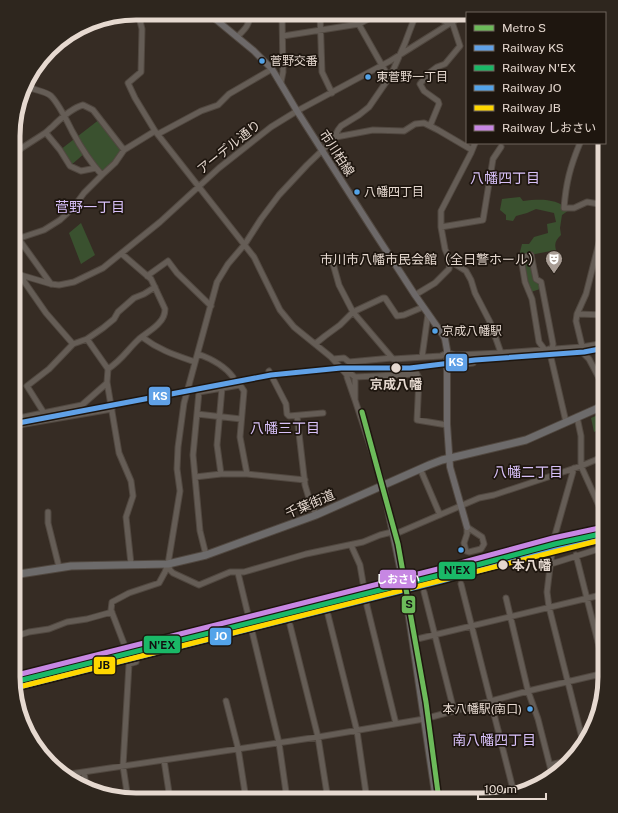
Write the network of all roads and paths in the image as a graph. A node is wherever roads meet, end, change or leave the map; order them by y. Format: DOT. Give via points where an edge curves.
graph roads {
  1 [pos="140,20"];
  2 [pos="216,20"];
  3 [pos="250,20"];
  4 [pos="282,20"];
  5 [pos="320,20"];
  6 [pos="357,20"];
  7 [pos="367,20"];
  8 [pos="414,20"];
  9 [pos="445,20"];
  10 [pos="456,20"];
  11 [pos="451,23"];
  12 [pos="359,24"];
  13 [pos="321,30"];
  14 [pos="283,36"];
  15 [pos="237,37"];
  16 [pos="399,56"];
  17 [pos="382,66"];
  18 [pos="283,68"];
  19 [pos="273,71"];
  20 [pos="390,77"];
  21 [pos="281,82"];
  22 [pos="31,87"];
  23 [pos="332,93"];
  24 [pos="297,111"];
  25 [pos="64,116"];
  26 [pos="430,126"];
  27 [pos="157,132"];
  28 [pos="46,133"];
  29 [pos="336,137"];
  30 [pos="475,144"];
  31 [pos="580,144"];
  32 [pos="501,147"];
  33 [pos="20,149"];
  34 [pos="124,150"];
  35 [pos="322,150"];
  36 [pos="472,150"];
  37 [pos="96,168"];
  38 [pos="102,174"];
  39 [pos="198,187"];
  40 [pos="598,204"];
  41 [pos="442,227"];
  42 [pos="20,238"];
  43 [pos="20,244"];
  44 [pos="245,244"];
  45 [pos="122,254"];
  46 [pos="598,257"];
  47 [pos="332,260"];
  48 [pos="450,261"];
  49 [pos="20,274"];
  50 [pos="147,276"];
  51 [pos="20,278"];
  52 [pos="536,279"];
  53 [pos="525,282"];
  54 [pos="51,284"];
  55 [pos="155,287"];
  56 [pos="415,295"];
  57 [pos="211,306"];
  58 [pos="423,306"];
  59 [pos="353,312"];
  60 [pos="428,314"];
  61 [pos="577,314"];
  62 [pos="598,316"];
  63 [pos="142,337"];
  64 [pos="87,339"];
  65 [pos="74,344"];
  66 [pos="315,344"];
  67 [pos="598,344"];
  68 [pos="582,347"];
  69 [pos="549,349"];
  70 [pos="447,353"];
  71 [pos="501,353"];
  72 [pos="198,354"];
  73 [pos="422,357"];
  74 [pos="392,358"];
  75 [pos="333,359"];
  76 [pos="195,362"];
  77 [pos="473,363"];
  78 [pos="446,366"];
  79 [pos="108,369"];
  80 [pos="269,371"];
  81 [pos="347,375"];
  82 [pos="598,376"];
  83 [pos="233,377"];
  84 [pos="355,377"];
  85 [pos="107,383"];
  86 [pos="222,388"];
  87 [pos="355,400"];
  88 [pos="598,408"];
  89 [pos="112,409"];
  90 [pos="44,413"];
  91 [pos="323,413"];
  92 [pos="197,414"];
  93 [pos="220,416"];
  94 [pos="297,416"];
  95 [pos="577,417"];
  96 [pos="20,418"];
  97 [pos="241,419"];
  98 [pos="566,422"];
  99 [pos="20,425"];
  100 [pos="447,425"];
  101 [pos="449,458"];
  102 [pos="598,459"];
  103 [pos="581,466"];
  104 [pos="574,468"];
  105 [pos="422,473"];
  106 [pos="221,474"];
  107 [pos="247,474"];
  108 [pos="195,477"];
  109 [pos="304,480"];
  110 [pos="382,485"];
  111 [pos="598,504"];
  112 [pos="462,505"];
  113 [pos="48,512"];
  114 [pos="316,515"];
  115 [pos="440,515"];
  116 [pos="467,527"];
  117 [pos="393,533"];
  118 [pos="351,545"];
  119 [pos="598,549"];
  120 [pos="206,555"];
  121 [pos="576,555"];
  122 [pos="131,564"];
  123 [pos="168,564"];
  124 [pos="551,564"];
  125 [pos="59,567"];
  126 [pos="238,573"];
  127 [pos="20,574"];
  128 [pos="461,584"];
  129 [pos="424,592"];
  130 [pos="598,596"];
  131 [pos="506,598"];
  132 [pos="587,599"];
  133 [pos="549,607"];
  134 [pos="112,612"];
  135 [pos="328,615"];
  136 [pos="510,617"];
  137 [pos="290,625"];
  138 [pos="472,626"];
  139 [pos="20,635"];
  140 [pos="435,636"];
  141 [pos="413,640"];
  142 [pos="598,642"];
  143 [pos="136,662"];
  144 [pos="129,664"];
  145 [pos="598,675"];
  146 [pos="567,682"];
  147 [pos="528,691"];
  148 [pos="226,701"];
  149 [pos="491,702"];
  150 [pos="454,711"];
  151 [pos="424,719"];
  152 [pos="396,724"];
  153 [pos="358,731"];
  154 [pos="318,737"];
  155 [pos="582,737"];
  156 [pos="278,743"];
  157 [pos="238,748"];
  158 [pos="164,760"];
  159 [pos="560,763"];
  160 [pos="550,765"];
  161 [pos="123,766"];
  162 [pos="551,770"];
  163 [pos="84,772"];
  164 [pos="71,774"];
  165 [pos="85,781"];
  166 [pos="513,789"];
  167 [pos="127,792"];
  168 [pos="169,793"];
  169 [pos="245,793"];
  170 [pos="286,793"];
  171 [pos="327,793"];
  172 [pos="366,793"];
  173 [pos="435,793"];
  1 -- 27 [label="street" via="142,29 141,72 128,83"];
  2 -- 15 [label="main road, 市川柏線"];
  3 -- 15 [label="street"];
  4 -- 14 [label="street"];
  5 -- 13 [label="street"];
  6 -- 12 [label="street"];
  7 -- 12 [label="street"];
  8 -- 16 [label="street"];
  9 -- 11 [label="street"];
  10 -- 11 [label="street, アーデル通り"];
  11 -- 16 [label="street, アーデル通り"];
  11 -- 26 [label="street" via="460,46 445,64 429,73 420,84 439,104"];
  12 -- 13 [label="street"];
  12 -- 17 [label="street"];
  13 -- 14 [label="street"];
  13 -- 23 [label="street" via="322,72"];
  14 -- 18 [label="street"];
  15 -- 19 [label="main road, 市川柏線"];
  16 -- 17 [label="street, アーデル通り"];
  16 -- 20 [label="street"];
  17 -- 20 [label="street"];
  17 -- 23 [label="street, アーデル通り"];
  18 -- 19 [label="street"];
  18 -- 21 [label="street"];
  19 -- 21 [label="main road, 市川柏線"];
  19 -- 27 [label="street" via="229,94 218,106 201,111"];
  20 -- 29 [label="street" via="369,107 341,126"];
  21 -- 24 [label="main road, 市川柏線"];
  22 -- 25 [label="street" via="50,95"];
  23 -- 24 [label="street, アーデル通り"];
  24 -- 35 [label="main road, 市川柏線"];
  24 -- 39 [label="street, アーデル通り" via="262,134"];
  25 -- 28 [label="street"];
  25 -- 34 [label="street" via="83,105 93,110"];
  25 -- 37 [label="street"];
  26 -- 29 [label="street" via="419,123 404,131 373,130"];
  26 -- 36 [label="street"];
  27 -- 34 [label="street"];
  27 -- 39 [label="street"];
  28 -- 33 [label="street"];
  28 -- 37 [label="street" via="70,166 81,171"];
  29 -- 35 [label="street"];
  30 -- 36 [label="street"];
  31 -- 40 [label="street" via="565,187 564,208 574,208 587,202"];
  32 -- 41 [label="street" via="493,159 483,220"];
  34 -- 38 [label="street" via="115,163"];
  35 -- 44 [label="street" via="279,195"];
  35 -- 56 [label="main road, 市川柏線"];
  36 -- 41 [label="street" via="441,211"];
  37 -- 38 [label="street"];
  38 -- 42 [label="street" via="74,208 60,220 44,230"];
  39 -- 44 [label="street"];
  39 -- 45 [label="street, アーデル通り"];
  41 -- 48 [label="street"];
  43 -- 54 [label="street"];
  44 -- 57 [label="street" via="217,282"];
  44 -- 66 [label="street" via="260,268 280,310 294,327"];
  45 -- 50 [label="street"];
  45 -- 54 [label="street, アーデル通り" via="103,268 74,282"];
  46 -- 61 [label="street"];
  47 -- 59 [label="street" via="339,285"];
  48 -- 56 [label="street" via="449,269 443,276"];
  48 -- 71 [label="street" via="466,271 472,280 475,293 490,322"];
  49 -- 54 [label="street, アーデル通り"];
  50 -- 55 [label="street"];
  50 -- 57 [label="street" via="168,261"];
  51 -- 65 [label="street"];
  52 -- 53 [label="street"];
  52 -- 53 [label="street" via="531,256 520,258"];
  52 -- 69 [label="street" via="541,282 553,344"];
  53 -- 69 [label="street" via="532,299 539,342"];
  55 -- 63 [label="street" via="165,313 159,323"];
  55 -- 64 [label="street" via="134,298 114,319"];
  56 -- 58 [label="main road, 市川柏線"];
  57 -- 72 [label="street"];
  58 -- 59 [label="street" via="397,316 383,298"];
  58 -- 60 [label="main road, 市川柏線"];
  59 -- 66 [label="street"];
  59 -- 74 [label="street"];
  60 -- 70 [label="main road, 市川柏線" via="445,339"];
  60 -- 73 [label="street"];
  61 -- 62 [label="street"];
  61 -- 68 [label="street" via="576,321"];
  63 -- 76 [label="street" via="165,352"];
  63 -- 79 [label="street" via="119,362"];
  64 -- 65 [label="street"];
  64 -- 79 [label="street"];
  65 -- 90 [label="street" via="28,386"];
  66 -- 75 [label="street"];
  67 -- 68 [label="street"];
  68 -- 69 [label="street"];
  68 -- 82 [label="street"];
  69 -- 71 [label="street"];
  69 -- 98 [label="street"];
  70 -- 71 [label="street"];
  70 -- 73 [label="street" via="441,356"];
  70 -- 78 [label="main road, 市川柏線"];
  72 -- 76 [label="street"];
  72 -- 83 [label="street" via="224,366"];
  73 -- 74 [label="street"];
  74 -- 75 [label="street" via="349,362 344,358"];
  75 -- 81 [label="street"];
  76 -- 123 [label="street" via="182,418 177,469 180,491"];
  77 -- 78 [label="street"];
  78 -- 100 [label="main road, 市川柏線"];
  79 -- 85 [label="street"];
  80 -- 94 [label="street" via="286,404 287,414"];
  81 -- 84 [label="street" via="352,374"];
  81 -- 87 [label="street"];
  84 -- 87 [label="street"];
  84 -- 100 [label="street" via="417,374 417,420"];
  85 -- 89 [label="street"];
  85 -- 90 [label="street" via="82,406"];
  86 -- 92 [label="street" via="199,392"];
  86 -- 93 [label="street"];
  86 -- 97 [label="street" via="240,385 244,391"];
  87 -- 110 [label="street"];
  88 -- 95 [label="highway, 千葉街道"];
  89 -- 99 [label="street"];
  89 -- 122 [label="street" via="119,453 131,481 132,496 126,517"];
  90 -- 96 [label="street"];
  91 -- 94 [label="street"];
  92 -- 93 [label="street"];
  92 -- 108 [label="street" via="193,455"];
  93 -- 97 [label="street"];
  93 -- 106 [label="street" via="217,445"];
  94 -- 109 [label="street"];
  95 -- 98 [label="highway, 千葉街道"];
  95 -- 103 [label="street" via="581,436"];
  97 -- 107 [label="street" via="240,437"];
  98 -- 101 [label="highway, 千葉街道" via="526,440"];
  100 -- 101 [label="main road, 市川柏線"];
  101 -- 110 [label="highway, 千葉街道"];
  101 -- 112 [label="main road, 市川柏線"];
  102 -- 103 [label="street"];
  103 -- 104 [label="street"];
  103 -- 111 [label="street"];
  104 -- 112 [label="street"];
  104 -- 124 [label="street" via="553,542"];
  105 -- 115 [label="street"];
  106 -- 107 [label="street"];
  106 -- 108 [label="street"];
  107 -- 109 [label="street"];
  108 -- 120 [label="street" via="200,532"];
  109 -- 114 [label="street"];
  110 -- 114 [label="highway, 千葉街道"];
  110 -- 117 [label="main road"];
  112 -- 115 [label="street"];
  112 -- 116 [label="main road, 市川柏線"];
  113 -- 125 [label="street" via="48,523"];
  114 -- 120 [label="highway, 千葉街道"];
  115 -- 117 [label="street"];
  116 -- 116 [label="street" via="482,537 484,544 481,549 466,551 464,543"];
  117 -- 118 [label="street"];
  117 -- 141 [label="main road"];
  118 -- 126 [label="street" via="306,554"];
  118 -- 152 [label="street" via="360,565"];
  119 -- 121 [label="street"];
  120 -- 123 [label="highway, 千葉街道"];
  121 -- 124 [label="street"];
  121 -- 132 [label="street"];
  122 -- 123 [label="highway, 千葉街道"];
  122 -- 125 [label="highway, 千葉街道"];
  123 -- 126 [label="street" via="173,573 199,585 230,572"];
  123 -- 134 [label="street" via="159,583 129,592 112,602"];
  124 -- 133 [label="street" via="547,592"];
  125 -- 127 [label="highway, 千葉街道"];
  126 -- 156 [label="street"];
  128 -- 138 [label="street"];
  129 -- 140 [label="street"];
  130 -- 132 [label="street"];
  131 -- 136 [label="street"];
  132 -- 133 [label="street"];
  132 -- 142 [label="street"];
  133 -- 136 [label="street"];
  133 -- 146 [label="street"];
  134 -- 139 [label="street"];
  134 -- 144 [label="street" via="126,648"];
  135 -- 153 [label="street"];
  136 -- 138 [label="street"];
  136 -- 147 [label="street"];
  137 -- 154 [label="street"];
  138 -- 140 [label="street"];
  138 -- 149 [label="street"];
  140 -- 141 [label="street"];
  140 -- 150 [label="street"];
  141 -- 151 [label="main road"];
  143 -- 144 [label="street"];
  144 -- 161 [label="street"];
  145 -- 146 [label="street"];
  146 -- 147 [label="street"];
  146 -- 155 [label="street"];
  147 -- 149 [label="street"];
  147 -- 160 [label="street"];
  148 -- 157 [label="street"];
  149 -- 150 [label="street"];
  149 -- 166 [label="street"];
  150 -- 151 [label="street"];
  151 -- 152 [label="street"];
  151 -- 173 [label="main road"];
  152 -- 153 [label="street"];
  153 -- 154 [label="street"];
  153 -- 172 [label="street"];
  154 -- 156 [label="street"];
  154 -- 171 [label="street"];
  156 -- 157 [label="street"];
  156 -- 170 [label="street"];
  157 -- 158 [label="street"];
  157 -- 169 [label="street"];
  158 -- 161 [label="street"];
  158 -- 168 [label="street"];
  159 -- 160 [label="street"];
  160 -- 162 [label="street"];
  161 -- 163 [label="street"];
  161 -- 167 [label="street"];
  163 -- 164 [label="street"];
  163 -- 165 [label="street"];
}
